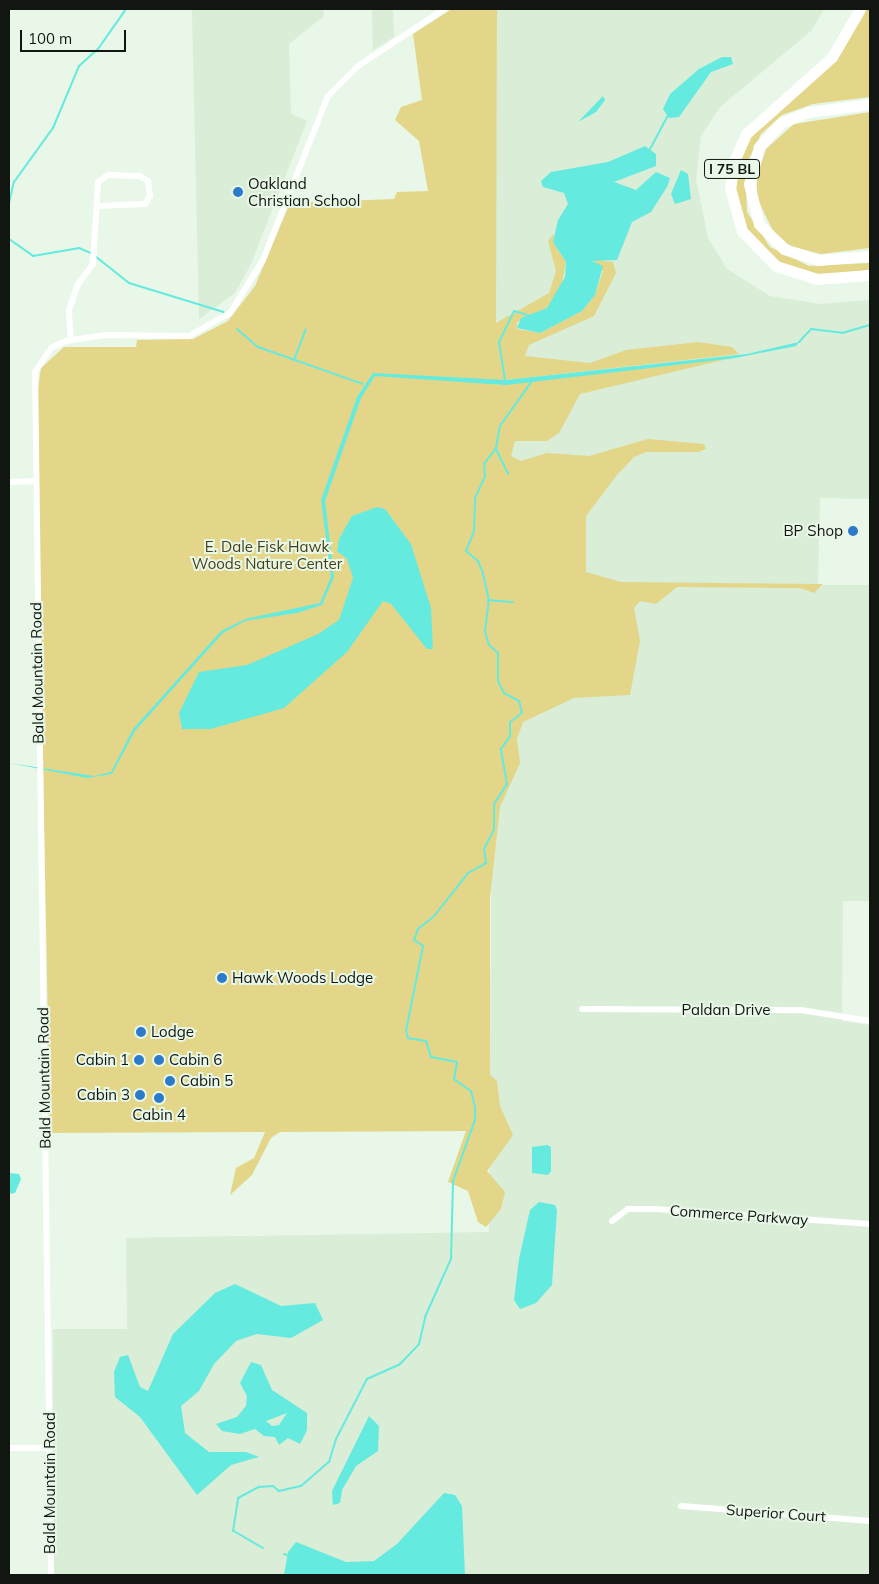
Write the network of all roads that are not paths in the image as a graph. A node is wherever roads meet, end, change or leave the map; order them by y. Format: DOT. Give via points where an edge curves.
graph roads {
  1 [pos="444,9"];
  2 [pos="860,9"];
  3 [pos="870,104"];
  4 [pos="97,206"];
  5 [pos="870,256"];
  6 [pos="870,275"];
  7 [pos="71,340"];
  8 [pos="9,482"];
  9 [pos="34,482"];
  10 [pos="582,1009"];
  11 [pos="870,1020"];
  12 [pos="612,1221"];
  13 [pos="870,1224"];
  14 [pos="9,1448"];
  15 [pos="50,1448"];
  16 [pos="681,1506"];
  17 [pos="870,1521"];
  18 [pos="51,1575"];
  1 -- 7 [label="street, Bald Mountain Road" via="358,66 328,96 263,260 230,314 189,336"];
  2 -- 6 [label="highway, I 75 BL" via="832,57 746,134 734,161 730,188 742,231 776,266 817,279"];
  3 -- 5 [label="highway" via="808,112 781,123 759,147 749,184 759,224 784,249 817,260"];
  4 -- 4 [label="street" via="145,204 150,196 148,181 140,176 108,176 98,182"];
  4 -- 7 [label="street" via="93,264 78,284 68,310"];
  7 -- 9 [label="street, Bald Mountain Road" via="52,348 35,372"];
  8 -- 9 [label="street"];
  9 -- 15 [label="street, Bald Mountain Road"];
  10 -- 11 [label="street, Paldan Drive" via="801,1010"];
  12 -- 13 [label="street, Commerce Parkway" via="628,1209 656,1209"];
  14 -- 15 [label="street"];
  15 -- 18 [label="street, Bald Mountain Road"];
  16 -- 17 [label="street, Superior Court"];
}
